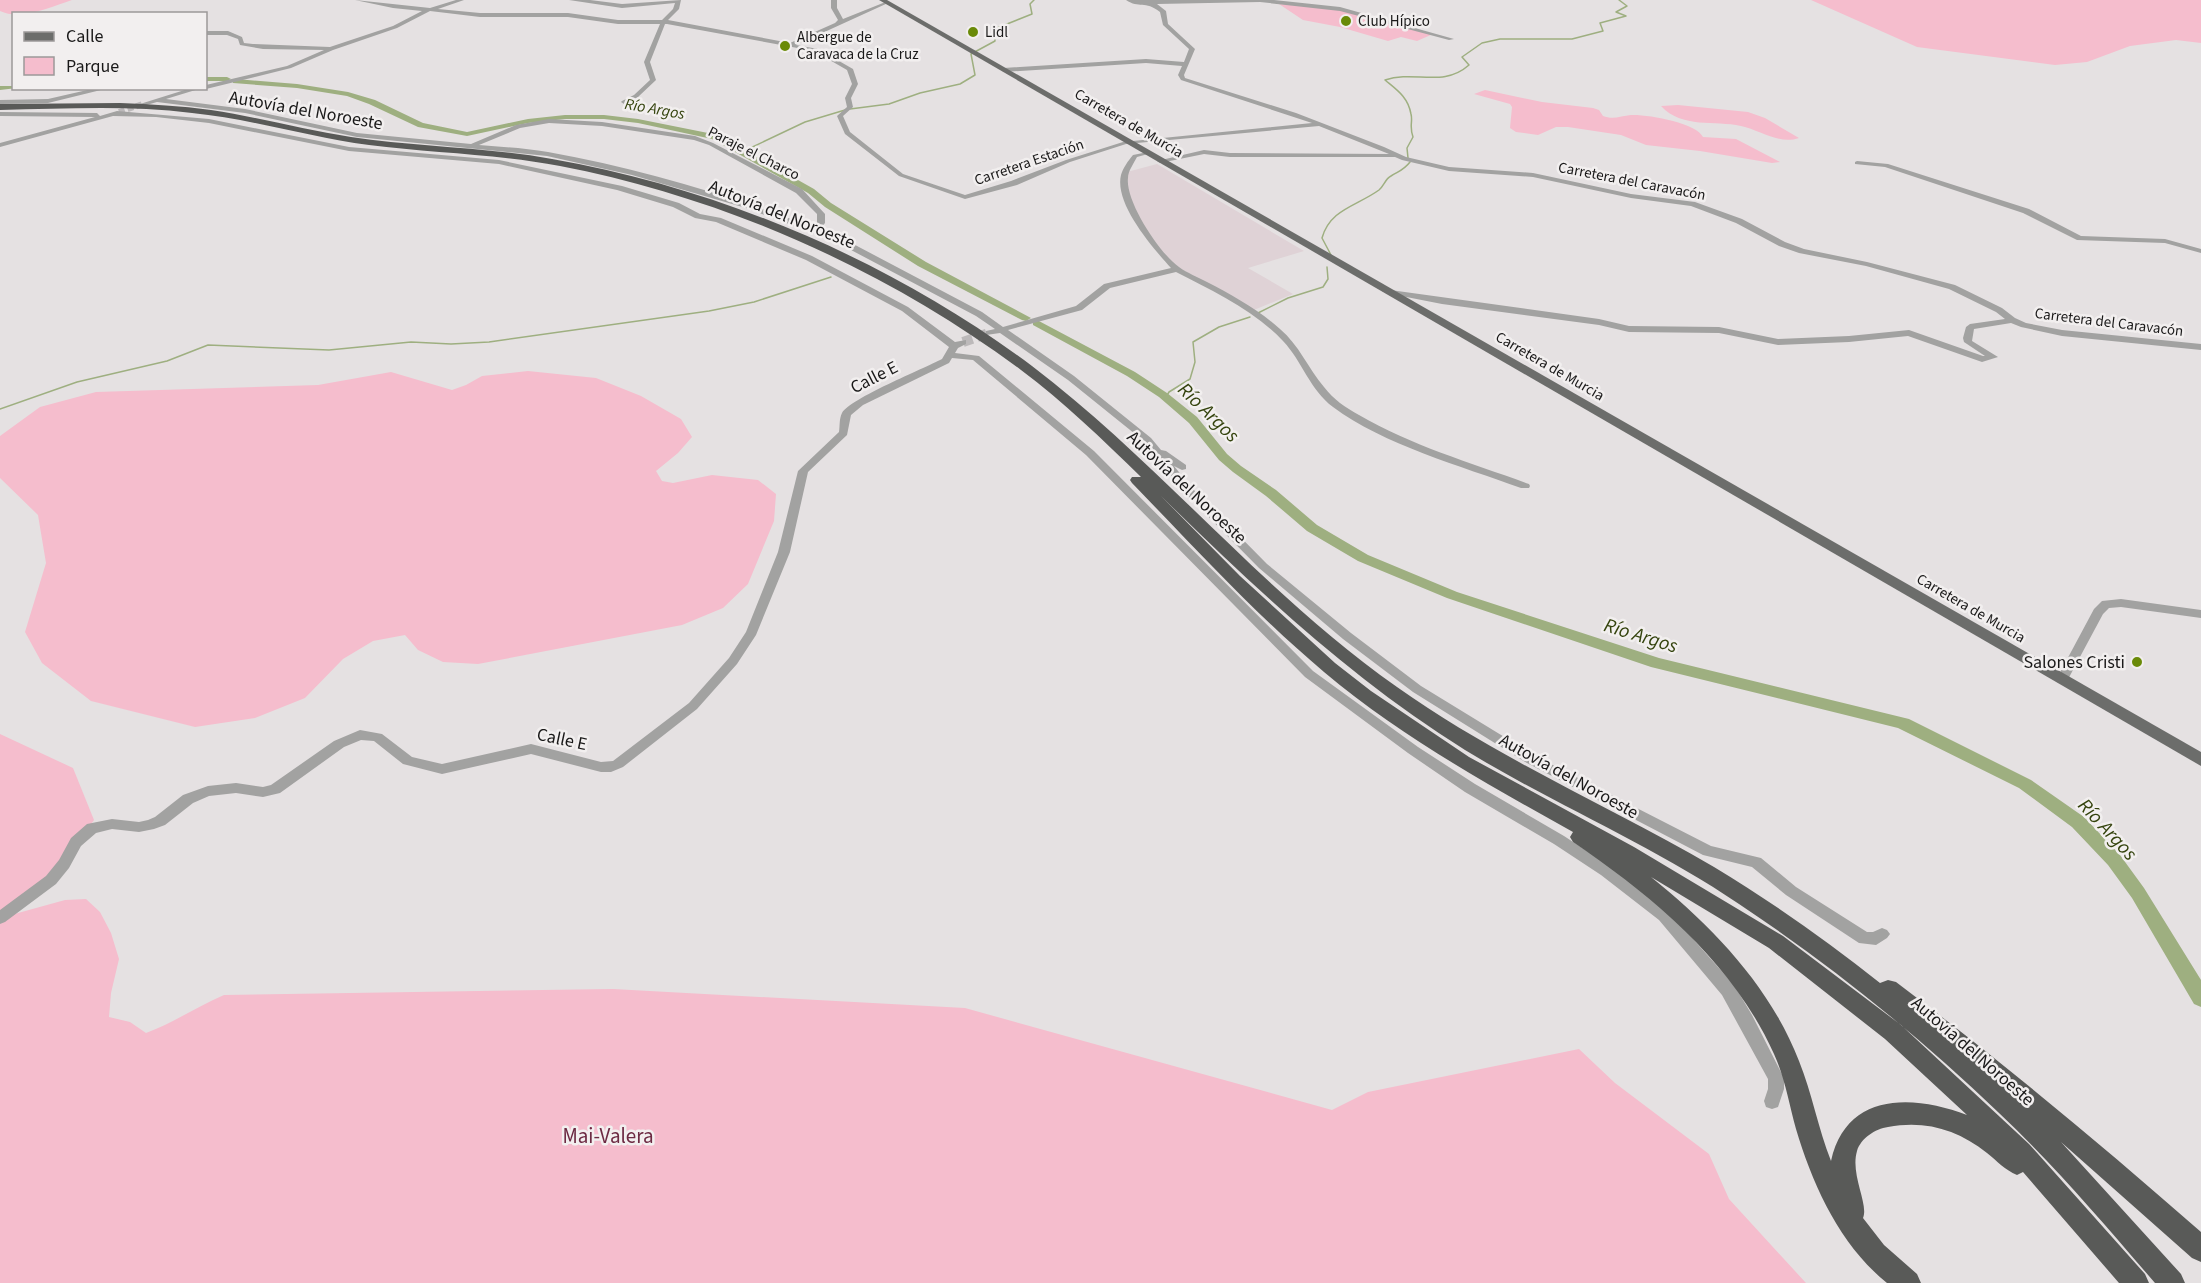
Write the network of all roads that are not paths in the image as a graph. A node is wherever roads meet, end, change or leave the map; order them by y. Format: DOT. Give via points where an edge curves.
graph roads {
  1 [pos="358,0"];
  2 [pos="461,0"];
  3 [pos="572,0"];
  4 [pos="609,0"];
  5 [pos="632,0"];
  6 [pos="647,0"];
  7 [pos="834,0"];
  8 [pos="1129,0"];
  9 [pos="678,1"];
  10 [pos="884,1"];
  11 [pos="1152,3"];
  12 [pos="600,4"];
  13 [pos="435,9"];
  14 [pos="839,16"];
  15 [pos="854,16"];
  16 [pos="663,22"];
  17 [pos="837,24"];
  18 [pos="207,33"];
  19 [pos="1451,39"];
  20 [pos="791,45"];
  21 [pos="331,49"];
  22 [pos="1185,64"];
  23 [pos="1004,70"];
  24 [pos="207,82"];
  25 [pos="218,83"];
  26 [pos="207,87"];
  27 [pos="97,90"];
  28 [pos="192,90"];
  29 [pos="155,100"];
  30 [pos="624,102"];
  31 [pos="143,104"];
  32 [pos="0,108"];
  33 [pos="111,114"];
  34 [pos="1320,124"];
  35 [pos="1126,143"];
  36 [pos="0,145"];
  37 [pos="473,146"];
  38 [pos="1146,153"];
  39 [pos="1395,156"];
  40 [pos="1160,161"];
  41 [pos="1857,163"];
  42 [pos="815,230"];
  43 [pos="2201,250"];
  44 [pos="1175,268"];
  45 [pos="1386,291"];
  46 [pos="2012,321"];
  47 [pos="1002,329"];
  48 [pos="989,333"];
  49 [pos="956,347"];
  50 [pos="2201,347"];
  51 [pos="1154,448"];
  52 [pos="1182,467"];
  53 [pos="1525,486"];
  54 [pos="2201,614"];
  55 [pos="2062,680"];
  56 [pos="2201,760"];
  57 [pos="1464,762"];
  58 [pos="1743,896"];
  59 [pos="0,918"];
  60 [pos="1882,934"];
  61 [pos="1772,1101"];
  62 [pos="2072,1210"];
  63 [pos="2201,1249"];
  64 [pos="1885,1264"];
  65 [pos="1908,1283"];
  66 [pos="2136,1283"];
  67 [pos="2172,1283"];
  1 -- 13 [label="street, Carretera Estación"];
  2 -- 13 [label="street"];
  3 -- 12 [label="street"];
  4 -- 5 [label="street"];
  5 -- 6 [label="street"];
  5 -- 12 [label="street"];
  7 -- 14 [label="street"];
  8 -- 11 [label="street"];
  9 -- 12 [label="street"];
  9 -- 16 [label="street" via="676,9"];
  10 -- 15 [label="street"];
  10 -- 23 [label="main road, Carretera de Murcia"];
  11 -- 19 [label="street" via="1260,0 1340,9"];
  11 -- 22 [label="street, Carretera del Caravacón" via="1162,10 1165,24 1191,48"];
  13 -- 16 [label="street, Carretera Estación" via="480,15 559,15 618,22"];
  13 -- 21 [label="street"];
  14 -- 15 [label="street"];
  14 -- 17 [label="street"];
  15 -- 17 [label="street"];
  16 -- 20 [label="street, Carretera Estación"];
  16 -- 30 [label="street" via="647,62 653,80"];
  17 -- 20 [label="street"];
  18 -- 21 [label="street" via="230,34 240,38 242,44 257,47"];
  20 -- 35 [label="street, Carretera Estación" via="820,51 850,69 854,88 848,98 849,109 840,116 847,133 901,175 964,197"];
  21 -- 25 [label="street" via="283,69"];
  22 -- 23 [label="street" via="1146,61"];
  22 -- 34 [label="street, Carretera del Caravacón" via="1181,75 1187,80"];
  23 -- 35 [label="main road, Carretera de Murcia"];
  24 -- 25 [label="street"];
  25 -- 26 [label="street"];
  27 -- 32 [label="street"];
  28 -- 29 [label="street"];
  29 -- 31 [label="street"];
  29 -- 37 [label="street" via="244,111 357,135"];
  32 -- 33 [label="street"];
  32 -- 57 [label="highway, Autovía del Noroeste" via="176,112 358,145 561,167 708,209 769,232 883,286 1003,362 1147,489 1233,579 1329,667"];
  32 -- 58 [label="highway, Autovía del Noroeste" via="190,110 354,140 564,163 724,209 829,252 975,331 1031,372 1171,496 1260,583 1365,673 1462,740"];
  33 -- 36 [label="street"];
  33 -- 49 [label="street" via="209,121 336,147 499,162 620,188 718,220 809,258 905,309"];
  34 -- 35 [label="street"];
  34 -- 39 [label="street, Carretera del Caravacón"];
  35 -- 38 [label="main road, Carretera de Murcia"];
  37 -- 42 [label="street" via="531,150 633,173 749,206"];
  37 -- 42 [label="street, Paraje el Charco" via="519,126 549,121 602,124 705,141 804,195 822,218"];
  38 -- 40 [label="main road, Carretera de Murcia"];
  38 -- 44 [label="street" via="1135,156 1126,174 1128,200 1152,243"];
  39 -- 40 [label="street" via="1204,152"];
  39 -- 46 [label="street, Carretera del Caravacón" via="1449,169 1533,175 1631,196 1692,204 1802,251 1952,287 1999,310"];
  40 -- 45 [label="main road, Carretera de Murcia"];
  41 -- 43 [label="street" via="1886,165 2026,211 2080,238 2165,241"];
  42 -- 47 [label="street" via="953,299"];
  44 -- 47 [label="street" via="1103,288 1079,308"];
  44 -- 53 [label="street" via="1274,328 1295,349 1312,380 1350,413 1420,447"];
  45 -- 46 [label="street" via="1629,329 1719,330 1778,342 1909,333 1987,359 1994,357 1968,342 1968,331 1978,324"];
  45 -- 55 [label="main road, Carretera de Murcia"];
  46 -- 50 [label="street, Carretera del Caravacón" via="2062,333"];
  47 -- 48 [label="street"];
  47 -- 51 [label="street" via="1087,390"];
  49 -- 59 [label="street, Calle E" via="946,361 848,411 844,433 803,471 784,552 740,652 703,698 618,764 601,767 531,749 442,769 408,761 377,737 360,735 339,744 275,789 208,790 149,825 92,828 76,842 51,880"];
  49 -- 61 [label="street" via="976,358 1090,453 1309,674 1441,769 1606,871 1664,916 1728,990 1746,1020 1776,1078"];
  51 -- 52 [label="street"];
  51 -- 60 [label="street" via="1187,489 1263,566 1417,689 1523,755 1708,851 1756,862 1791,891 1858,935 1872,940"];
  54 -- 55 [label="street" via="2106,604"];
  55 -- 56 [label="main road, Carretera de Murcia"];
  57 -- 62 [label="highway, Autovía del Noroeste" via="1627,852 1776,942 1893,1032 1959,1091"];
  57 -- 64 [label="highway" via="1654,889 1741,980 1783,1048 1811,1140 1846,1216"];
  58 -- 63 [label="highway" via="1837,951 1950,1035"];
  58 -- 67 [label="highway, Autovía del Noroeste" via="1865,983 1975,1074 2043,1140"];
  62 -- 64 [label="highway" via="1988,1139 1951,1119 1893,1113 1872,1120 1852,1134 1843,1161 1852,1210 1866,1239"];
  62 -- 66 [label="highway, Autovía del Noroeste"];
  64 -- 65 [label="highway"];
}
